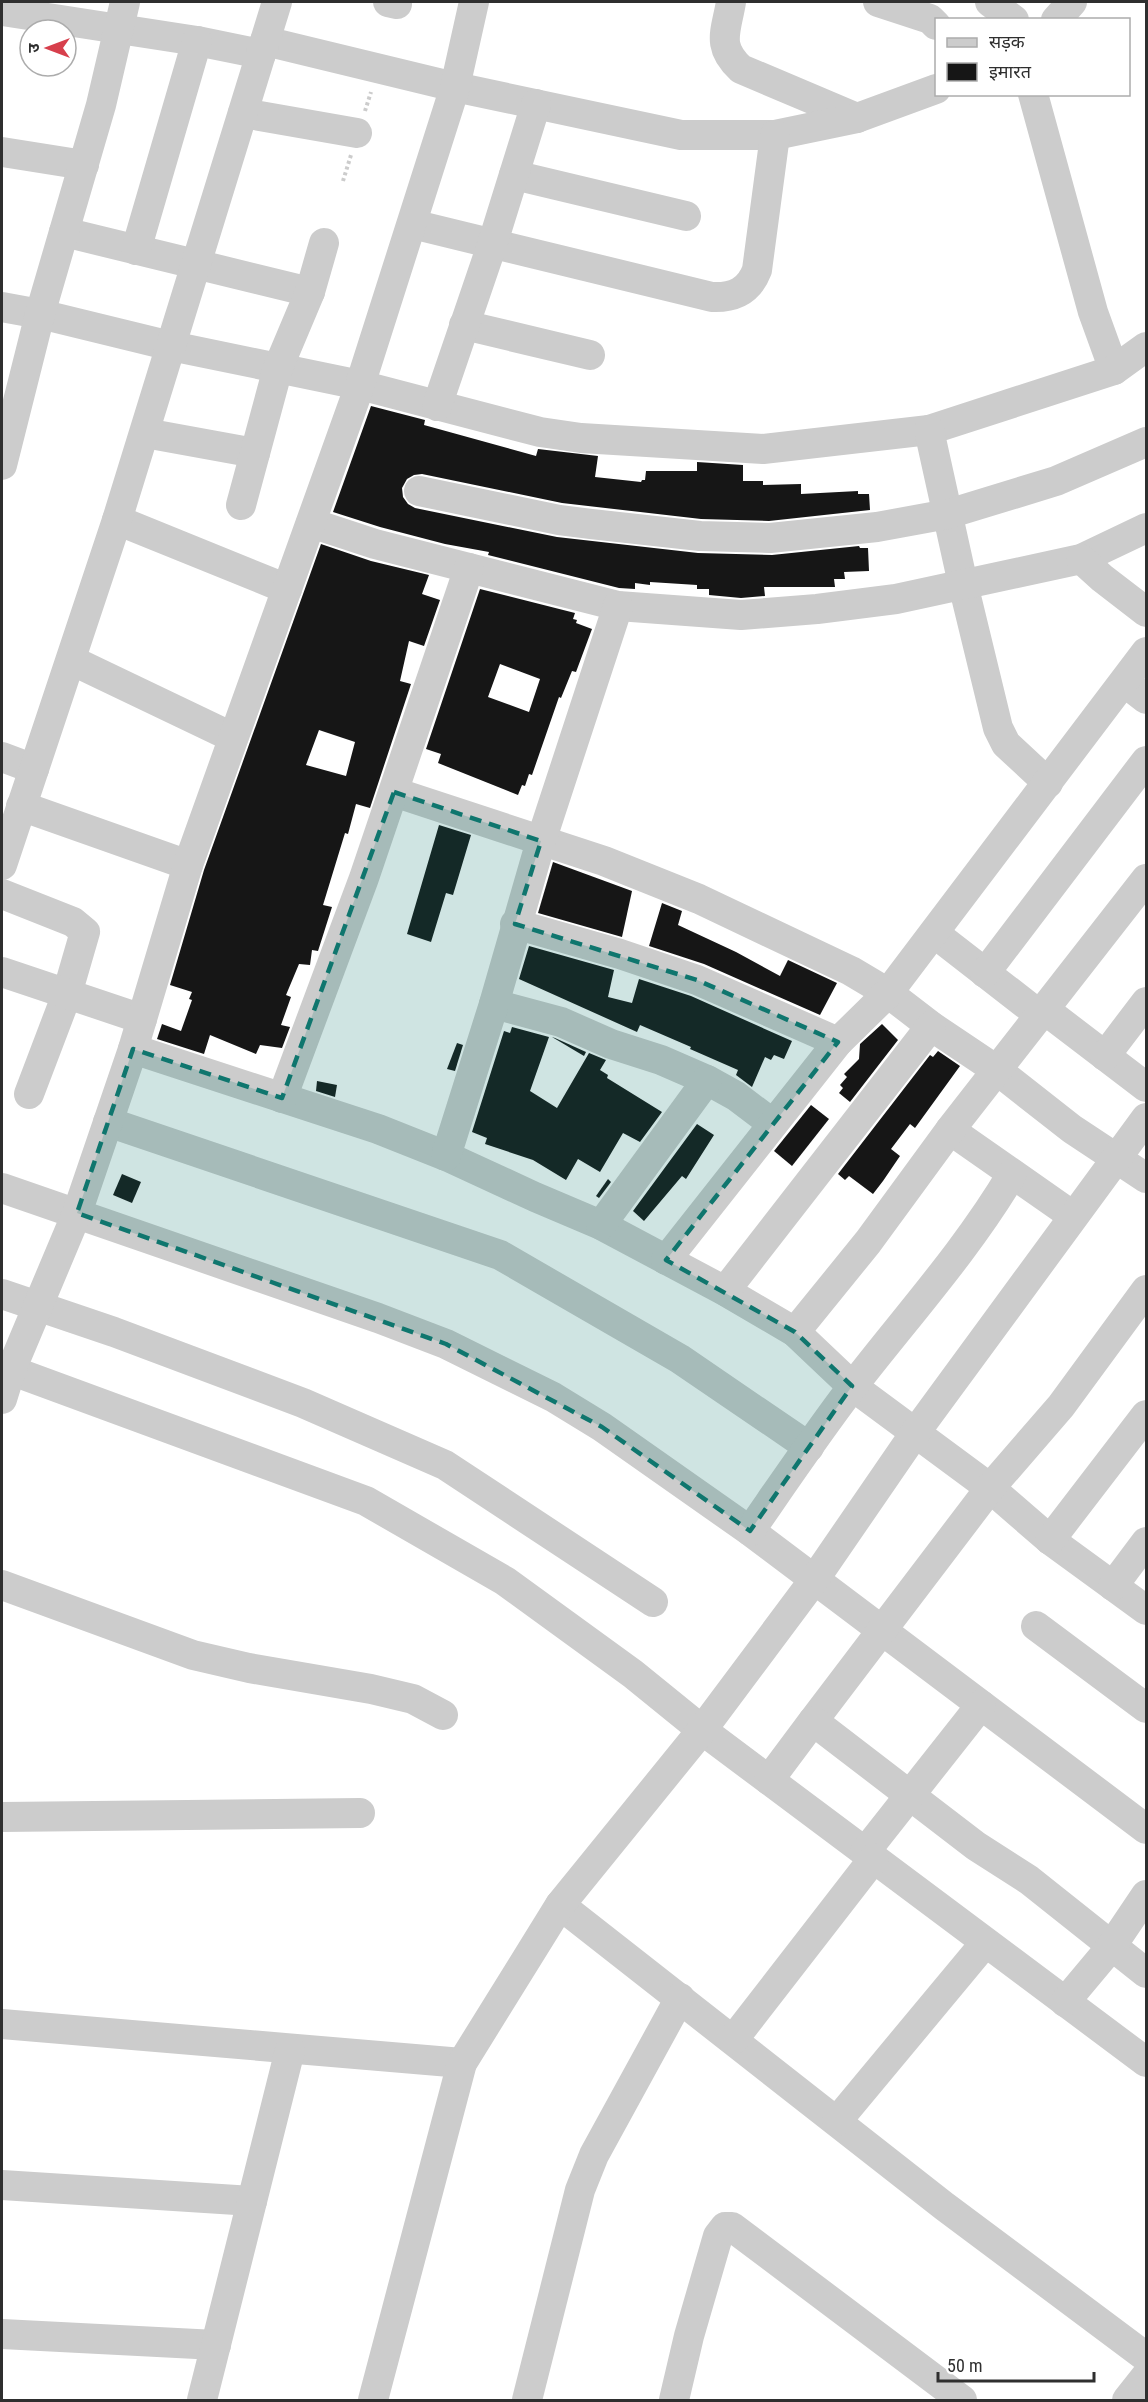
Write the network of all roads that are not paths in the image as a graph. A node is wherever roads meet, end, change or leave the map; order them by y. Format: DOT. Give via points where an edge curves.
graph roads {
  1 [pos="277,2"];
  2 [pos="474,2"];
  3 [pos="730,2"];
  4 [pos="878,2"];
  5 [pos="990,2"];
  6 [pos="1072,2"];
  7 [pos="2,11"];
  8 [pos="122,16"];
  9 [pos="1011,18"];
  10 [pos="1058,18"];
  11 [pos="935,24"];
  12 [pos="197,41"];
  13 [pos="263,47"];
  14 [pos="455,87"];
  15 [pos="935,89"];
  16 [pos="1034,96"];
  17 [pos="536,104"];
  18 [pos="243,113"];
  19 [pos="856,118"];
  20 [pos="357,133"];
  21 [pos="775,135"];
  22 [pos="2,152"];
  23 [pos="84,165"];
  24 [pos="514,175"];
  25 [pos="686,216"];
  26 [pos="412,224"];
  27 [pos="64,232"];
  28 [pos="493,242"];
  29 [pos="324,243"];
  30 [pos="136,250"];
  31 [pos="196,265"];
  32 [pos="310,292"];
  33 [pos="2,307"];
  34 [pos="40,314"];
  35 [pos="464,325"];
  36 [pos="171,346"];
  37 [pos="1146,347"];
  38 [pos="590,355"];
  39 [pos="278,368"];
  40 [pos="1114,370"];
  41 [pos="360,385"];
  42 [pos="437,406"];
  43 [pos="929,430"];
  44 [pos="144,433"];
  45 [pos="1146,442"];
  46 [pos="255,453"];
  47 [pos="2,465"];
  48 [pos="419,491"];
  49 [pos="241,505"];
  50 [pos="948,514"];
  51 [pos="117,520"];
  52 [pos="311,523"];
  53 [pos="1146,528"];
  54 [pos="1081,559"];
  55 [pos="469,568"];
  56 [pos="963,584"];
  57 [pos="286,589"];
  58 [pos="618,606"];
  59 [pos="1146,612"];
  60 [pos="1146,652"];
  61 [pos="70,660"];
  62 [pos="1135,691"];
  63 [pos="232,737"];
  64 [pos="2,757"];
  65 [pos="1146,761"];
  66 [pos="34,769"];
  67 [pos="1048,783"];
  68 [pos="394,792"];
  69 [pos="12,819"];
  70 [pos="541,841"];
  71 [pos="2,865"];
  72 [pos="188,865"];
  73 [pos="1146,879"];
  74 [pos="2,894"];
  75 [pos="515,924"];
  76 [pos="934,933"];
  77 [pos="2,972"];
  78 [pos="985,973"];
  79 [pos="888,993"];
  80 [pos="67,994"];
  81 [pos="1146,1002"];
  82 [pos="494,1004"];
  83 [pos="1043,1013"];
  84 [pos="142,1019"];
  85 [pos="930,1026"];
  86 [pos="838,1042"];
  87 [pos="133,1049"];
  88 [pos="1105,1056"];
  89 [pos="998,1071"];
  90 [pos="707,1080"];
  91 [pos="1146,1087"];
  92 [pos="29,1094"];
  93 [pos="282,1098"];
  94 [pos="1146,1118"];
  95 [pos="108,1122"];
  96 [pos="773,1124"];
  97 [pos="950,1130"];
  98 [pos="446,1156"];
  99 [pos="1116,1156"];
  100 [pos="1012,1174"];
  101 [pos="1146,1178"];
  102 [pos="2,1188"];
  103 [pos="77,1213"];
  104 [pos="1072,1216"];
  105 [pos="601,1225"];
  106 [pos="666,1260"];
  107 [pos="1146,1290"];
  108 [pos="724,1291"];
  109 [pos="2,1294"];
  110 [pos="37,1305"];
  111 [pos="795,1332"];
  112 [pos="6,1368"];
  113 [pos="852,1386"];
  114 [pos="2,1399"];
  115 [pos="1146,1415"];
  116 [pos="915,1433"];
  117 [pos="809,1448"];
  118 [pos="990,1488"];
  119 [pos="750,1531"];
  120 [pos="1050,1540"];
  121 [pos="1146,1542"];
  122 [pos="814,1580"];
  123 [pos="2,1585"];
  124 [pos="1113,1586"];
  125 [pos="653,1602"];
  126 [pos="1146,1610"];
  127 [pos="1036,1626"];
  128 [pos="881,1630"];
  129 [pos="981,1705"];
  130 [pos="1146,1708"];
  131 [pos="443,1715"];
  132 [pos="813,1721"];
  133 [pos="702,1730"];
  134 [pos="769,1780"];
  135 [pos="910,1795"];
  136 [pos="360,1813"];
  137 [pos="2,1817"];
  138 [pos="1146,1829"];
  139 [pos="869,1855"];
  140 [pos="1146,1895"];
  141 [pos="560,1905"];
  142 [pos="985,1943"];
  143 [pos="1111,1947"];
  144 [pos="1146,1973"];
  145 [pos="680,1998"];
  146 [pos="1065,2001"];
  147 [pos="2,2024"];
  148 [pos="733,2040"];
  149 [pos="290,2050"];
  150 [pos="1146,2062"];
  151 [pos="462,2063"];
  152 [pos="837,2121"];
  153 [pos="2,2185"];
  154 [pos="252,2201"];
  155 [pos="2,2334"];
  156 [pos="216,2344"];
  157 [pos="1146,2357"];
  158 [pos="1146,2376"];
  159 [pos="202,2400"];
  160 [pos="374,2400"];
  161 [pos="527,2400"];
  162 [pos="674,2400"];
  163 [pos="962,2400"];
  164 [pos="1127,2400"];
  1 -- 13 [label="street"];
  2 -- 14 [label="street"];
  3 -- 19 [label="street" via="724,43 729,58 741,69"];
  4 -- 11 [label="street"];
  5 -- 9 [label="street"];
  6 -- 10 [label="street"];
  7 -- 8 [label="street"];
  8 -- 12 [label="street"];
  8 -- 23 [label="street"];
  12 -- 13 [label="street"];
  12 -- 30 [label="street"];
  13 -- 14 [label="street"];
  13 -- 18 [label="street"];
  14 -- 17 [label="street"];
  14 -- 26 [label="street"];
  15 -- 19 [label="street"];
  16 -- 40 [label="street" via="1093,312"];
  17 -- 21 [label="street" via="681,135"];
  17 -- 24 [label="street"];
  18 -- 20 [label="street"];
  18 -- 31 [label="street"];
  19 -- 21 [label="street"];
  21 -- 28 [label="street" via="757,270 753,282 738,294 712,297"];
  22 -- 23 [label="street"];
  23 -- 27 [label="street"];
  24 -- 25 [label="street"];
  24 -- 28 [label="street"];
  26 -- 28 [label="street"];
  26 -- 41 [label="street"];
  27 -- 30 [label="street"];
  27 -- 34 [label="street"];
  28 -- 35 [label="street"];
  29 -- 32 [label="street"];
  30 -- 31 [label="street"];
  31 -- 32 [label="street"];
  31 -- 36 [label="street"];
  32 -- 39 [label="street"];
  33 -- 34 [label="street"];
  34 -- 36 [label="street"];
  34 -- 47 [label="street"];
  35 -- 38 [label="street"];
  35 -- 42 [label="street"];
  36 -- 39 [label="street"];
  36 -- 44 [label="street"];
  37 -- 40 [label="street"];
  39 -- 41 [label="street"];
  39 -- 46 [label="street"];
  40 -- 43 [label="street"];
  41 -- 42 [label="street"];
  41 -- 52 [label="street"];
  42 -- 43 [label="street" via="562,436 764,449"];
  43 -- 50 [label="street"];
  44 -- 46 [label="street"];
  44 -- 51 [label="street"];
  45 -- 50 [label="street" via="1056,481"];
  46 -- 49 [label="street"];
  48 -- 50 [label="street" via="558,520 700,536 804,535"];
  50 -- 56 [label="street"];
  51 -- 57 [label="street"];
  51 -- 61 [label="street"];
  52 -- 55 [label="street" via="396,538"];
  52 -- 57 [label="street"];
  53 -- 54 [label="street"];
  54 -- 56 [label="street"];
  54 -- 59 [label="street"];
  55 -- 58 [label="street"];
  55 -- 68 [label="street"];
  56 -- 58 [label="street" via="885,600 741,615"];
  56 -- 67 [label="street" via="998,728 1006,744"];
  57 -- 63 [label="street"];
  58 -- 70 [label="street"];
  60 -- 62 [label="street"];
  61 -- 63 [label="street"];
  61 -- 66 [label="street"];
  62 -- 67 [label="street"];
  63 -- 72 [label="street"];
  64 -- 66 [label="street"];
  65 -- 78 [label="street"];
  66 -- 69 [label="street"];
  67 -- 76 [label="street"];
  68 -- 70 [label="street"];
  68 -- 93 [label="street"];
  69 -- 71 [label="street"];
  69 -- 72 [label="street"];
  70 -- 75 [label="street"];
  70 -- 79 [label="street" via="699,899 851,971"];
  72 -- 84 [label="street"];
  73 -- 83 [label="street"];
  74 -- 80 [label="street" via="73,922 85,932"];
  75 -- 82 [label="street"];
  75 -- 86 [label="street" via="697,980"];
  76 -- 78 [label="street"];
  76 -- 79 [label="street"];
  77 -- 80 [label="street"];
  78 -- 83 [label="street"];
  79 -- 85 [label="street"];
  79 -- 86 [label="street"];
  80 -- 84 [label="street"];
  80 -- 92 [label="street"];
  81 -- 88 [label="street"];
  82 -- 90 [label="street" via="561,1022"];
  82 -- 98 [label="street"];
  83 -- 88 [label="street"];
  83 -- 89 [label="street"];
  84 -- 87 [label="street"];
  85 -- 89 [label="street"];
  85 -- 108 [label="street"];
  86 -- 96 [label="street"];
  87 -- 93 [label="street"];
  87 -- 95 [label="street"];
  88 -- 91 [label="street"];
  89 -- 97 [label="street"];
  89 -- 99 [label="street" via="1072,1129"];
  90 -- 96 [label="street"];
  90 -- 105 [label="street"];
  93 -- 98 [label="street"];
  94 -- 99 [label="street"];
  95 -- 103 [label="street"];
  95 -- 117 [label="street" via="500,1255 680,1359"];
  96 -- 106 [label="street"];
  97 -- 100 [label="street"];
  97 -- 111 [label="street" via="868,1242"];
  98 -- 105 [label="street"];
  99 -- 101 [label="street"];
  99 -- 104 [label="street"];
  100 -- 104 [label="street"];
  100 -- 113 [label="street" via="951,1261"];
  102 -- 103 [label="street"];
  103 -- 110 [label="street"];
  103 -- 119 [label="street" via="457,1349 553,1397 602,1427"];
  104 -- 116 [label="street"];
  105 -- 106 [label="street"];
  106 -- 108 [label="street"];
  107 -- 118 [label="street" via="1061,1406"];
  108 -- 111 [label="street"];
  109 -- 110 [label="street"];
  110 -- 112 [label="street"];
  110 -- 125 [label="street" via="303,1403 445,1465"];
  111 -- 113 [label="street"];
  112 -- 114 [label="street"];
  112 -- 133 [label="street" via="366,1501 505,1581 633,1674"];
  113 -- 116 [label="street"];
  113 -- 117 [label="street"];
  115 -- 120 [label="street"];
  116 -- 118 [label="street"];
  116 -- 122 [label="street"];
  117 -- 119 [label="street"];
  118 -- 120 [label="street"];
  118 -- 128 [label="street"];
  119 -- 122 [label="street"];
  120 -- 124 [label="street"];
  121 -- 124 [label="street"];
  122 -- 128 [label="street"];
  122 -- 133 [label="street"];
  123 -- 131 [label="street" via="193,1655 413,1699"];
  124 -- 126 [label="street"];
  127 -- 130 [label="street"];
  128 -- 129 [label="street"];
  128 -- 132 [label="street"];
  129 -- 135 [label="street"];
  129 -- 138 [label="street"];
  132 -- 134 [label="street"];
  132 -- 135 [label="street"];
  133 -- 134 [label="street"];
  133 -- 141 [label="street"];
  134 -- 139 [label="street"];
  135 -- 139 [label="street"];
  135 -- 143 [label="street" via="976,1846 1029,1880"];
  136 -- 137 [label="street"];
  139 -- 142 [label="street"];
  139 -- 148 [label="street"];
  140 -- 143 [label="street"];
  141 -- 145 [label="street"];
  141 -- 151 [label="street"];
  142 -- 146 [label="street"];
  142 -- 152 [label="street"];
  143 -- 144 [label="street"];
  143 -- 146 [label="street"];
  145 -- 148 [label="street"];
  145 -- 161 [label="street" via="594,2155 580,2190"];
  146 -- 150 [label="street"];
  147 -- 149 [label="street"];
  148 -- 152 [label="street"];
  149 -- 151 [label="street"];
  149 -- 154 [label="street"];
  151 -- 160 [label="street"];
  152 -- 157 [label="street"];
  153 -- 154 [label="street"];
  154 -- 156 [label="street"];
  155 -- 156 [label="street"];
  156 -- 159 [label="street"];
  158 -- 164 [label="street"];
  162 -- 163 [label="street" via="718,2236 725,2227 732,2227"];
}
